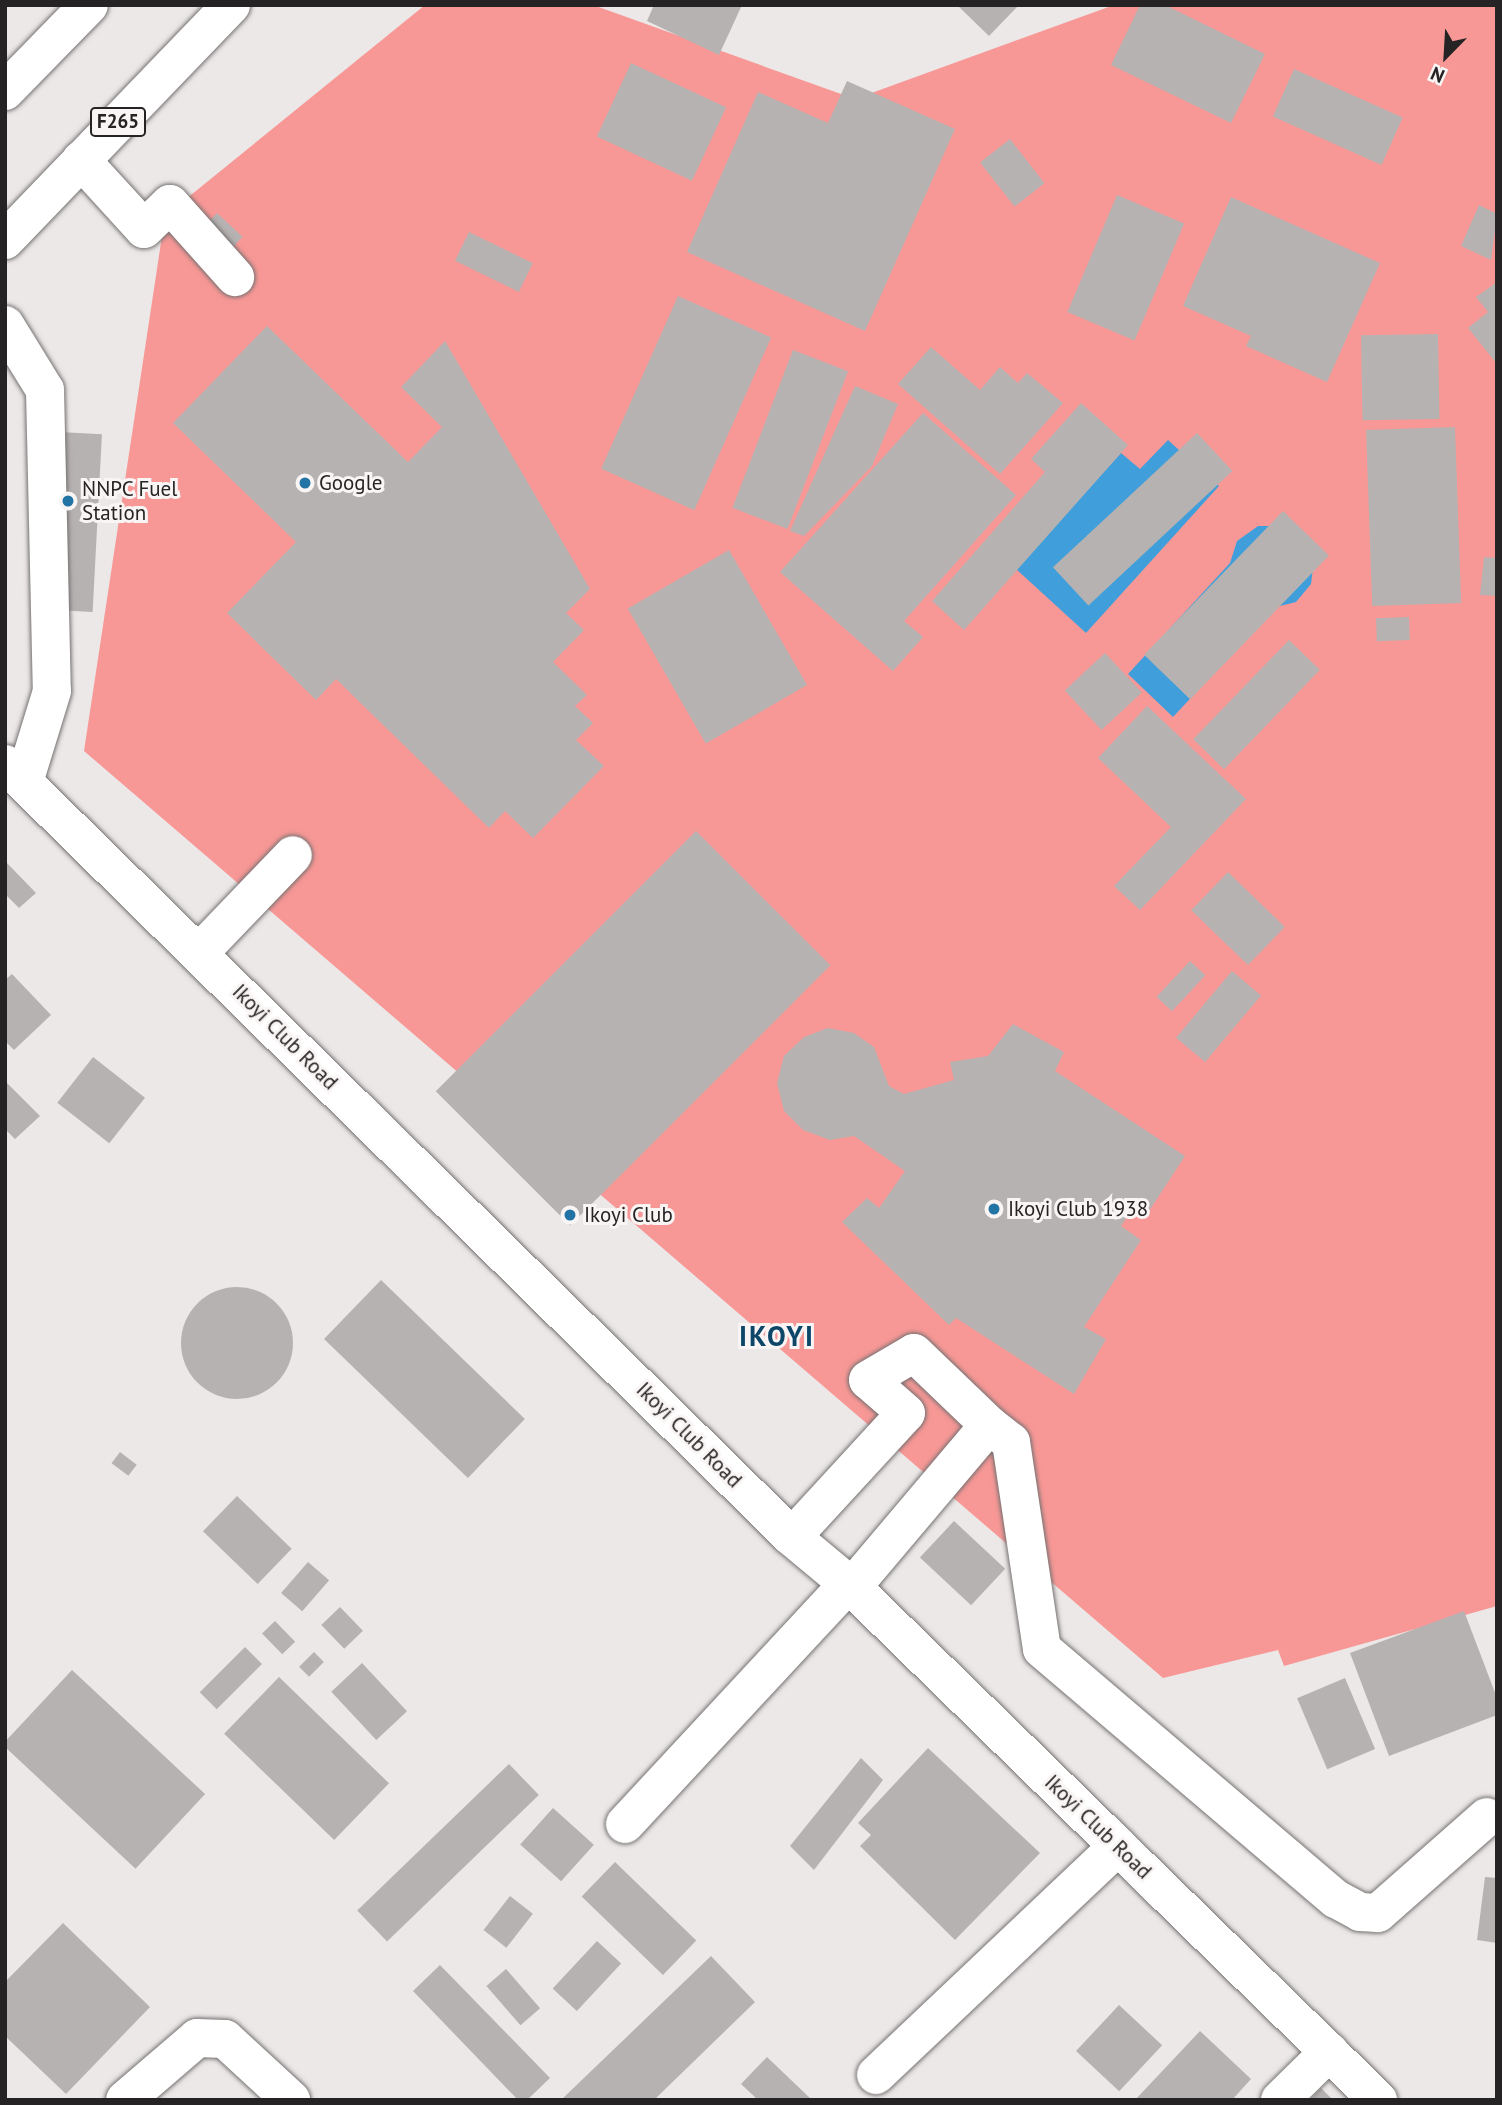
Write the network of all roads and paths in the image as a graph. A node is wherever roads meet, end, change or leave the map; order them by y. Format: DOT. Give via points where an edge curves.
graph roads {
  1 [pos="89,5"];
  2 [pos="231,5"];
  3 [pos="5,91"];
  4 [pos="81,160"];
  5 [pos="5,240"];
  6 [pos="235,277"];
  7 [pos="5,325"];
  8 [pos="15,773"];
  9 [pos="293,855"];
  10 [pos="200,952"];
  11 [pos="989,1425"];
  12 [pos="792,1537"];
  13 [pos="850,1586"];
  14 [pos="1487,1817"];
  15 [pos="625,1824"];
  16 [pos="1118,1846"];
  17 [pos="1329,2052"];
  18 [pos="876,2075"];
  19 [pos="125,2100"];
  20 [pos="291,2100"];
  21 [pos="1280,2100"];
  22 [pos="1378,2100"];
  1 -- 3 [label="main road"];
  2 -- 4 [label="main road, F265"];
  4 -- 5 [label="main road, F265"];
  4 -- 6 [label="main road" via="144,229 170,204"];
  7 -- 8 [label="main road" via="45,390 52,691"];
  8 -- 10 [label="main road, Ikoyi Club Road"];
  9 -- 10 [label="main road"];
  10 -- 12 [label="main road, Ikoyi Club Road"];
  11 -- 12 [label="main road" via="914,1353 868,1380 906,1413"];
  11 -- 13 [label="main road"];
  11 -- 14 [label="main road" via="1011,1442 1042,1649 1336,1899 1360,1912 1378,1913"];
  12 -- 13 [label="main road, Ikoyi Club Road"];
  13 -- 15 [label="main road"];
  13 -- 16 [label="main road, Ikoyi Club Road"];
  16 -- 17 [label="main road, Ikoyi Club Road"];
  16 -- 18 [label="main road"];
  17 -- 21 [label="main road"];
  17 -- 22 [label="main road, Ikoyi Club Road"];
  19 -- 20 [label="main road" via="197,2038 225,2039"];
}
